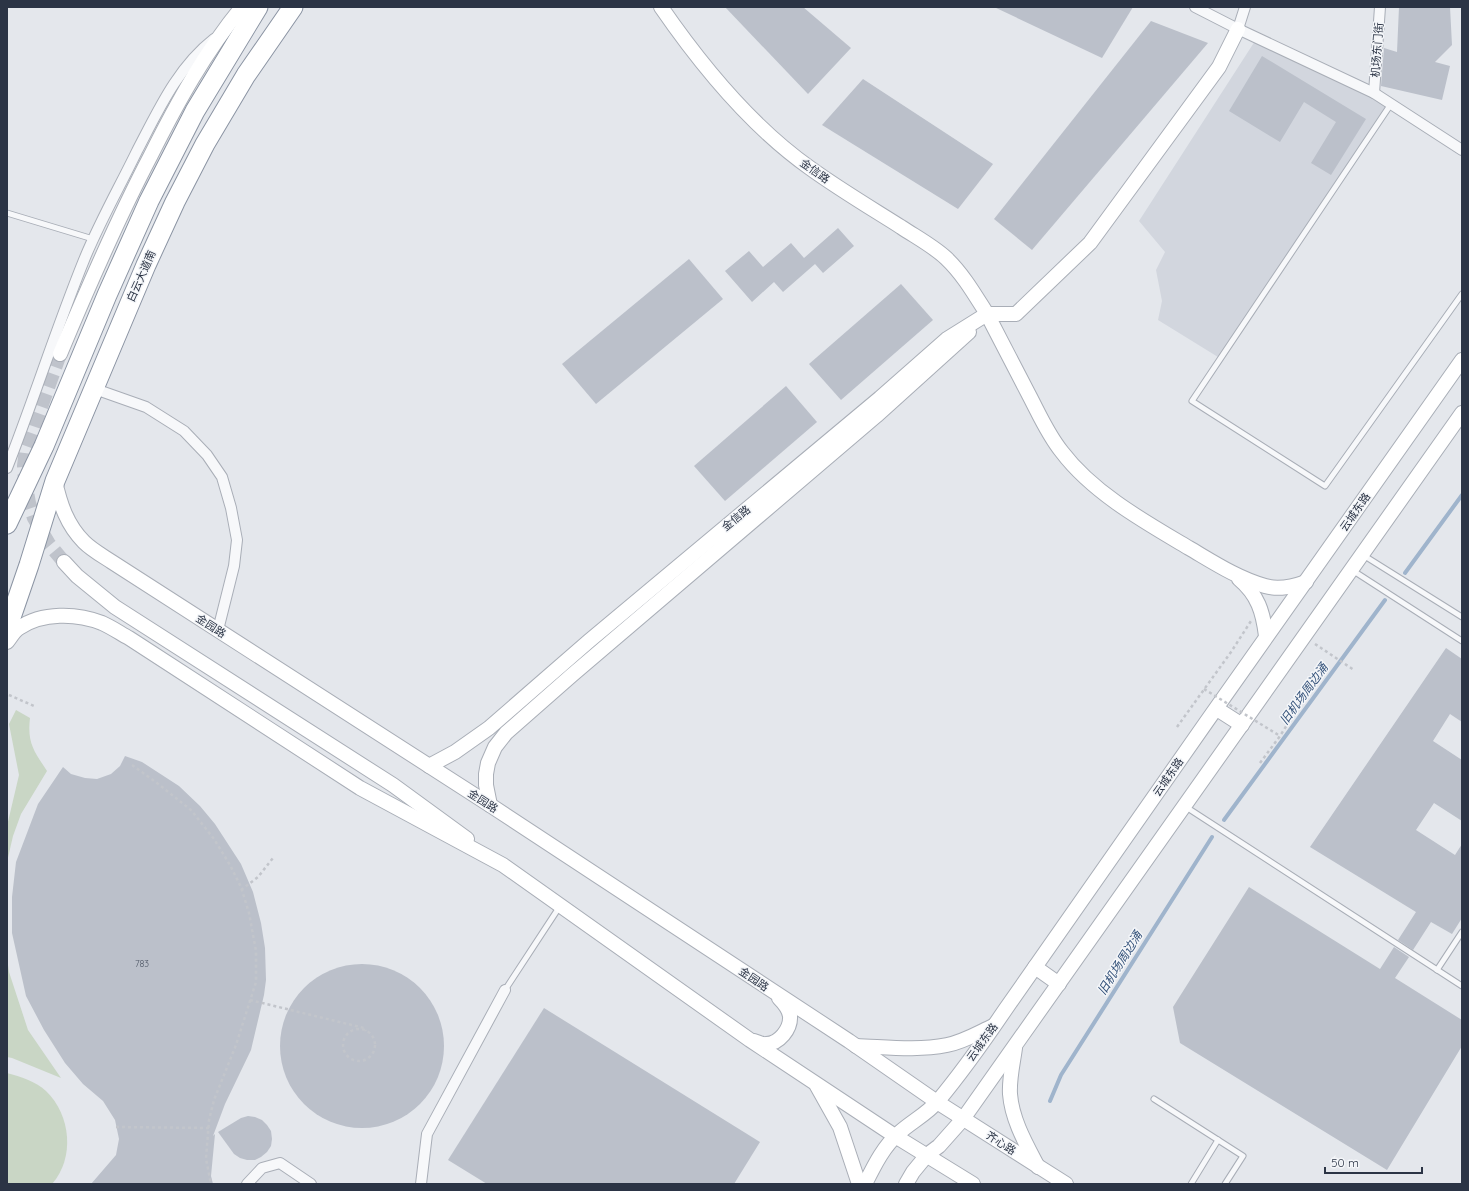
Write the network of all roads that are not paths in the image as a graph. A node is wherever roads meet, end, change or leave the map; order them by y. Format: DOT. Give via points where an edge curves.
graph roads {
  1 [pos="242,7"];
  2 [pos="258,7"];
  3 [pos="293,7"];
  4 [pos="660,7"];
  5 [pos="1195,7"];
  6 [pos="1245,7"];
  7 [pos="1380,7"];
  8 [pos="1238,29"];
  9 [pos="223,32"];
  10 [pos="1374,93"];
  11 [pos="1392,103"];
  12 [pos="1462,150"];
  13 [pos="7,213"];
  14 [pos="93,239"];
  15 [pos="1462,294"];
  16 [pos="987,314"];
  17 [pos="60,354"];
  18 [pos="1462,360"];
  19 [pos="95,389"];
  20 [pos="1462,413"];
  21 [pos="7,468"];
  22 [pos="55,480"];
  23 [pos="7,524"];
  24 [pos="1362,555"];
  25 [pos="64,562"];
  26 [pos="29,565"];
  27 [pos="1352,570"];
  28 [pos="1232,573"];
  29 [pos="1306,582"];
  30 [pos="7,602"];
  31 [pos="1462,617"];
  32 [pos="7,629"];
  33 [pos="218,630"];
  34 [pos="1266,636"];
  35 [pos="1462,641"];
  36 [pos="7,642"];
  37 [pos="1217,709"];
  38 [pos="1242,725"];
  39 [pos="429,766"];
  40 [pos="490,805"];
  41 [pos="1184,806"];
  42 [pos="503,865"];
  43 [pos="560,906"];
  44 [pos="1462,932"];
  45 [pos="1034,967"];
  46 [pos="1437,970"];
  47 [pos="1059,984"];
  48 [pos="1462,986"];
  49 [pos="505,990"];
  50 [pos="774,992"];
  51 [pos="994,1026"];
  52 [pos="750,1040"];
  53 [pos="856,1046"];
  54 [pos="1015,1046"];
  55 [pos="816,1084"];
  56 [pos="1154,1099"];
  57 [pos="937,1102"];
  58 [pos="963,1119"];
  59 [pos="895,1136"];
  60 [pos="1218,1140"];
  61 [pos="927,1155"];
  62 [pos="1038,1167"];
  63 [pos="247,1184"];
  64 [pos="311,1184"];
  65 [pos="421,1184"];
  66 [pos="859,1184"];
  67 [pos="865,1184"];
  68 [pos="906,1184"];
  69 [pos="973,1184"];
  70 [pos="1066,1184"];
  71 [pos="1191,1184"];
  72 [pos="1225,1184"];
  1 -- 9 [label="main road"];
  2 -- 23 [label="highway" via="195,111 149,201 112,282 44,446"];
  3 -- 19 [label="highway, 白云大道南" via="246,76 194,164 122,320"];
  4 -- 16 [label="main road, 金信路" via="701,61 765,130 810,168 946,258"];
  5 -- 8 [label="street"];
  6 -- 8 [label="street"];
  7 -- 10 [label="street, 机场东门街"];
  8 -- 10 [label="street"];
  8 -- 16 [label="main road" via="1219,68 1090,243 1016,314"];
  9 -- 14 [label="street" via="198,53 173,85"];
  9 -- 17 [label="main road" via="185,90 148,159"];
  10 -- 11 [label="street"];
  11 -- 12 [label="street"];
  11 -- 15 [label="lane" via="1192,401 1325,486"];
  13 -- 14 [label="lane"];
  14 -- 21 [label="street"];
  16 -- 28 [label="main road" via="1051,438 1071,464 1105,494"];
  16 -- 39 [label="main road, 金信路" via="947,339 489,728 455,752"];
  16 -- 40 [label="main road, 金信路" via="876,416 506,733 495,747 488,763 486,785"];
  18 -- 29 [label="main road, 云城东路"];
  19 -- 22 [label="highway, 白云大道南"];
  19 -- 33 [label="street" via="146,407 184,432 207,455 222,477 237,540 234,566"];
  20 -- 24 [label="main road"];
  22 -- 26 [label="highway, 白云大道南"];
  22 -- 33 [label="main road, 金园路" via="61,505 72,527 85,543"];
  24 -- 27 [label="main road"];
  24 -- 31 [label="lane"];
  25 -- 42 [label="main road" via="115,607 393,785"];
  26 -- 30 [label="highway, 白云大道南"];
  26 -- 32 [label="highway, 白云大道南"];
  27 -- 35 [label="lane"];
  27 -- 38 [label="main road"];
  28 -- 29 [label="main road" via="1266,586 1279,588"];
  28 -- 34 [label="main road" via="1254,594 1264,620"];
  29 -- 34 [label="main road, 云城东路"];
  33 -- 39 [label="main road, 金园路"];
  34 -- 37 [label="main road, 云城东路"];
  36 -- 42 [label="main road" via="18,628 35,620 79,616 103,623 360,788"];
  37 -- 38 [label="main road"];
  37 -- 45 [label="main road, 云城东路"];
  38 -- 41 [label="main road"];
  39 -- 40 [label="main road, 金园路"];
  40 -- 50 [label="main road, 金园路"];
  41 -- 46 [label="lane"];
  41 -- 47 [label="main road"];
  42 -- 43 [label="main road"];
  43 -- 49 [label="lane"];
  43 -- 52 [label="main road"];
  44 -- 46 [label="lane"];
  45 -- 47 [label="main road"];
  45 -- 51 [label="main road, 云城东路"];
  46 -- 48 [label="lane"];
  47 -- 54 [label="main road"];
  49 -- 65 [label="street" via="427,1134"];
  50 -- 52 [label="main road" via="786,1006 790,1017 787,1032 767,1045"];
  50 -- 53 [label="main road, 金园路"];
  51 -- 53 [label="main road" via="948,1045 922,1048"];
  51 -- 57 [label="main road, 云城东路"];
  52 -- 55 [label="main road"];
  53 -- 57 [label="main road, 金园路"];
  54 -- 58 [label="main road"];
  54 -- 62 [label="main road" via="1010,1081 1012,1108"];
  55 -- 59 [label="main road"];
  55 -- 66 [label="main road" via="840,1127"];
  56 -- 60 [label="lane"];
  57 -- 58 [label="main road, 齐心路"];
  57 -- 59 [label="main road, 云城东路"];
  58 -- 61 [label="main road" via="939,1146"];
  58 -- 62 [label="main road, 齐心路"];
  59 -- 61 [label="main road"];
  59 -- 67 [label="main road, 云城东路" via="881,1154"];
  60 -- 71 [label="lane"];
  60 -- 72 [label="lane" via="1243,1156"];
  61 -- 68 [label="main road"];
  61 -- 69 [label="main road"];
  62 -- 70 [label="main road, 齐心路"];
  63 -- 64 [label="street" via="262,1168 280,1163"];
}
